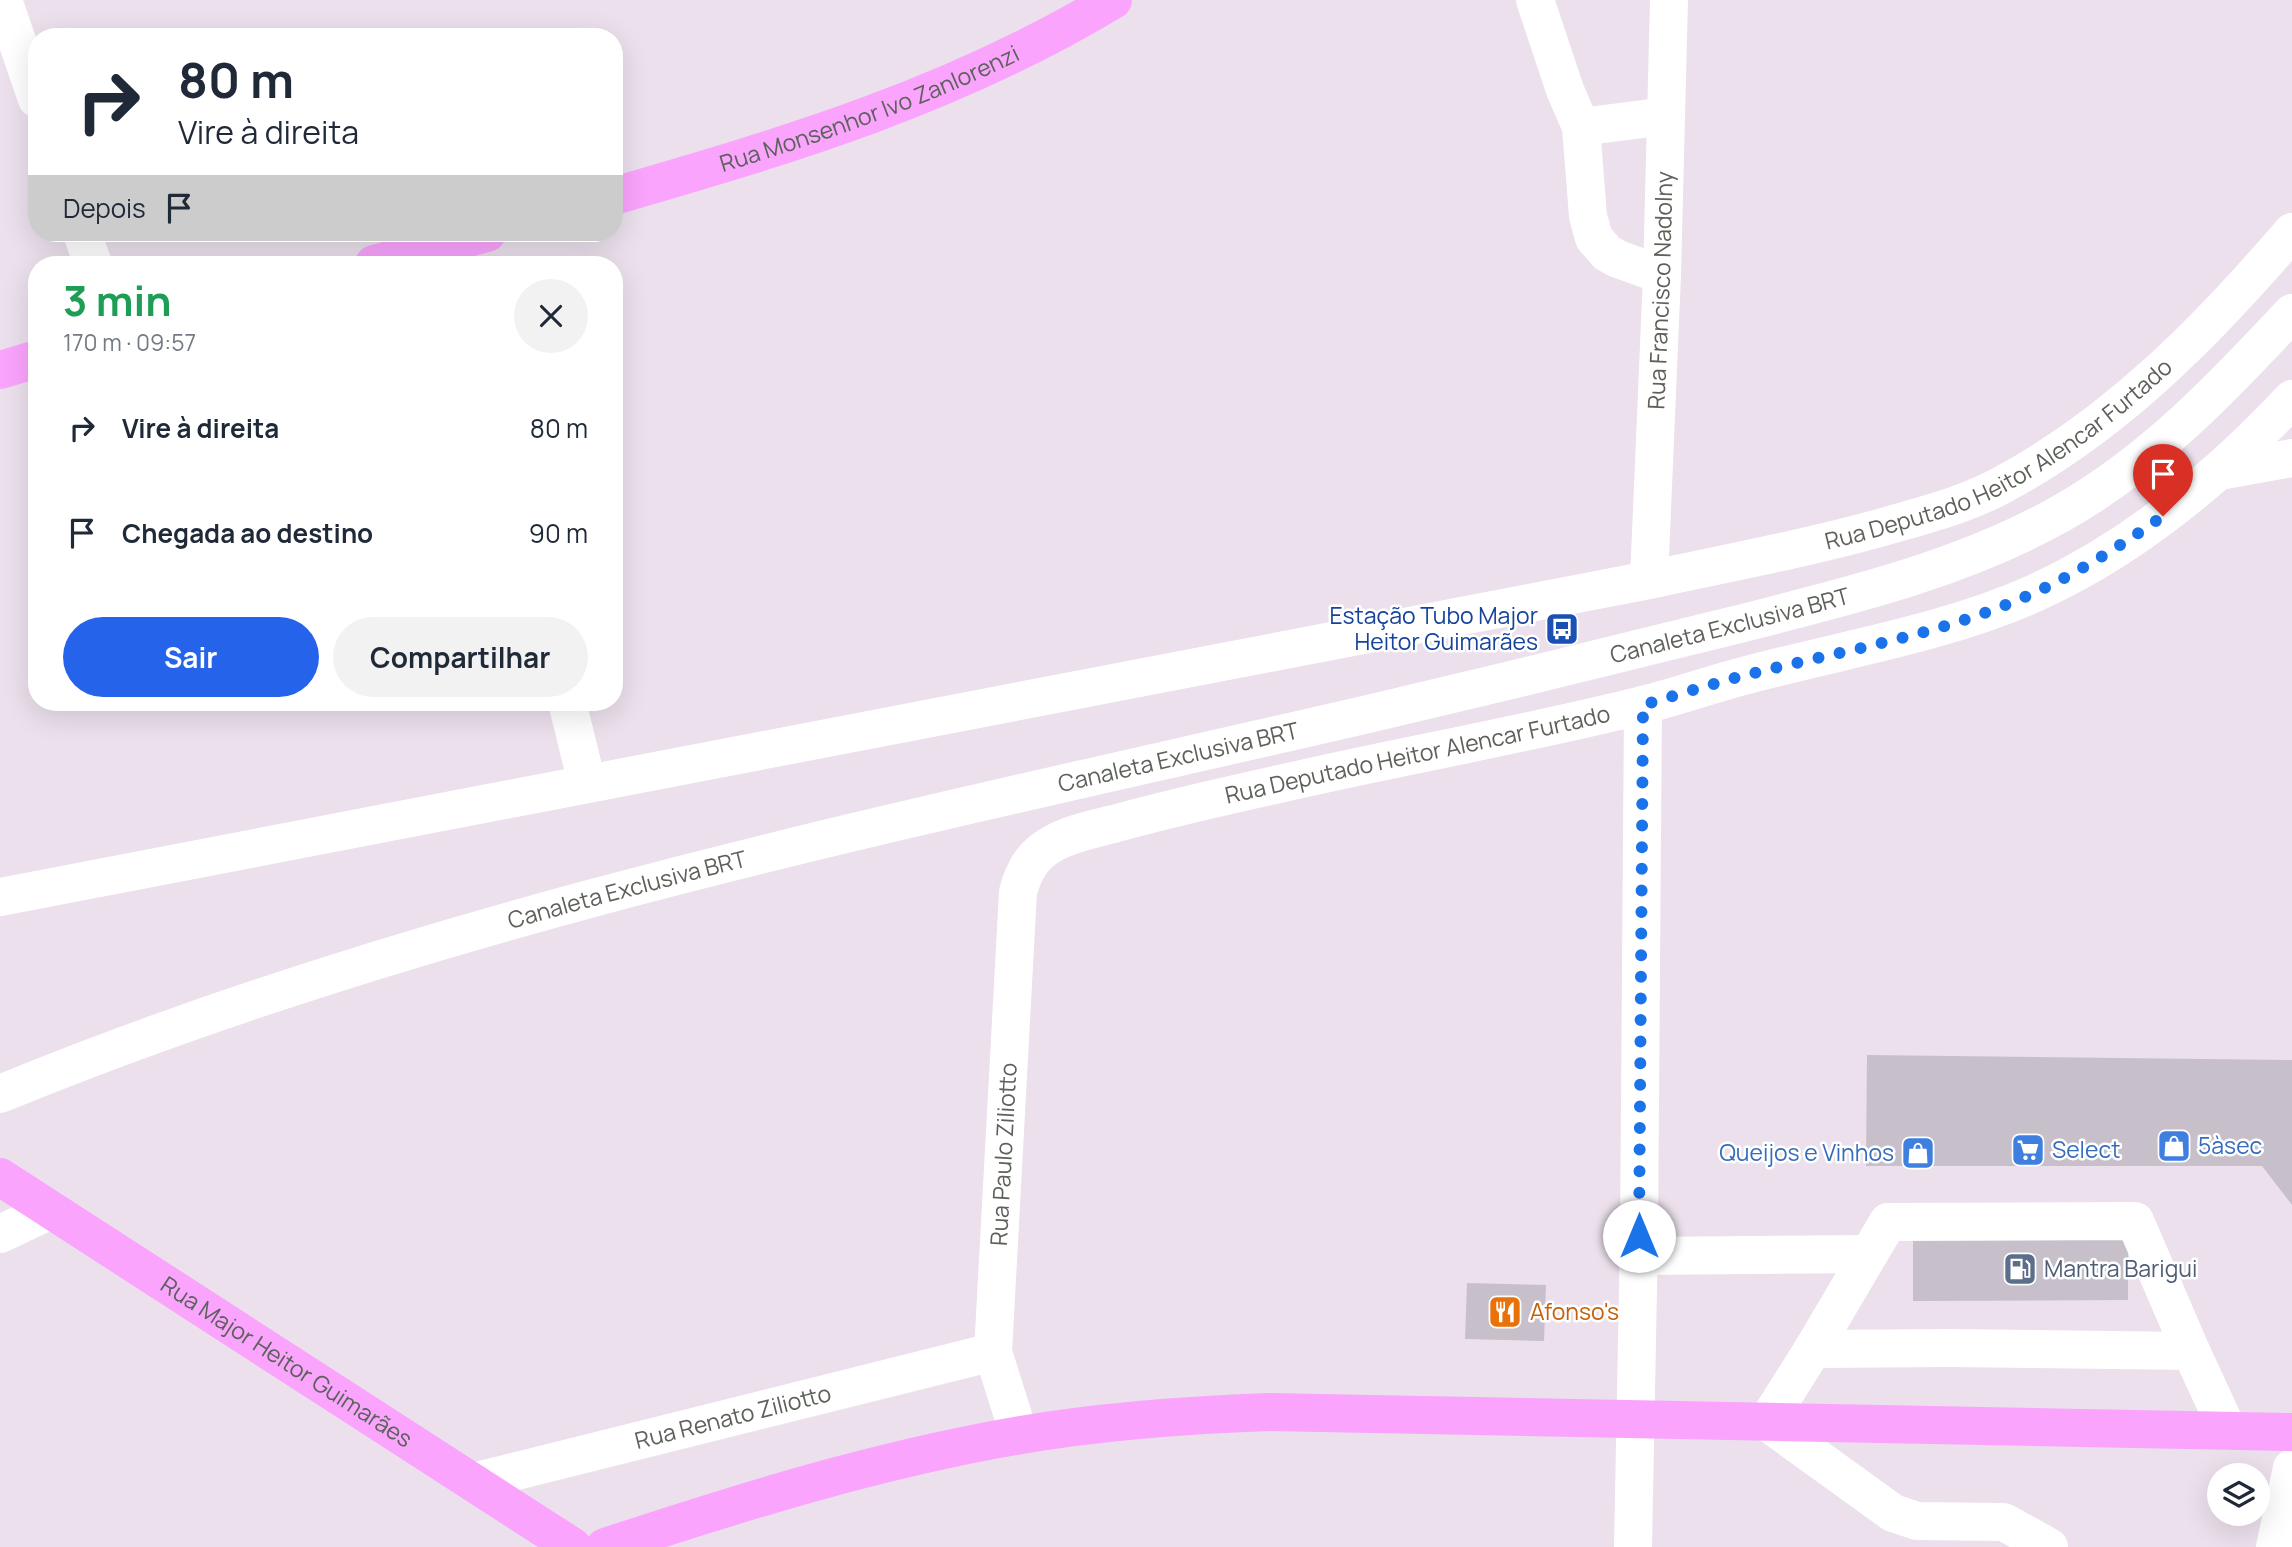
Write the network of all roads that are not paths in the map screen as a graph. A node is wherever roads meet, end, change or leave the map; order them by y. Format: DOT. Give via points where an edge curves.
graph roads {
  1 [pos="3,0"];
  2 [pos="1112,0"];
  3 [pos="1535,0"];
  4 [pos="1669,0"];
  5 [pos="28,73"];
  6 [pos="1666,116"];
  7 [pos="1581,127"];
  8 [pos="623,193"];
  9 [pos="2292,232"];
  10 [pos="467,247"];
  11 [pos="418,256"];
  12 [pos="1662,275"];
  13 [pos="2292,313"];
  14 [pos="28,362"];
  15 [pos="0,370"];
  16 [pos="2292,399"];
  17 [pos="2292,458"];
  18 [pos="2219,471"];
  19 [pos="1648,580"];
  20 [pos="1643,705"];
  21 [pos="569,711"];
  22 [pos="587,783"];
  23 [pos="1024,870"];
  24 [pos="0,897"];
  25 [pos="0,1094"];
  26 [pos="9,1183"];
  27 [pos="51,1210"];
  28 [pos="0,1234"];
  29 [pos="1869,1254"];
  30 [pos="1639,1255"];
  31 [pos="1813,1349"];
  32 [pos="2191,1351"];
  33 [pos="993,1352"];
  34 [pos="1634,1420"];
  35 [pos="1767,1422"];
  36 [pos="2228,1431"];
  37 [pos="2292,1432"];
  38 [pos="1019,1435"];
  39 [pos="2292,1468"];
  40 [pos="473,1482"];
  41 [pos="573,1547"];
  42 [pos="605,1547"];
  43 [pos="1633,1547"];
  44 [pos="2049,1547"];
  45 [pos="2275,1547"];
  1 -- 5 [label="street"];
  2 -- 8 [label="main road, Rua Monsenhor Ivo Zanlorenzi" via="1040,42 916,98 777,148"];
  3 -- 7 [label="street"];
  4 -- 6 [label="street, Rua Francisco Nadolny"];
  6 -- 7 [label="street"];
  6 -- 12 [label="street, Rua Francisco Nadolny"];
  7 -- 12 [label="street" via="1594,239 1618,260"];
  9 -- 19 [label="street, Rua Deputado Heitor Alencar Furtado" via="2248,284 2124,403 2059,452 2000,486 1936,512 1867,532"];
  10 -- 11 [label="main road"];
  12 -- 19 [label="street, Rua Francisco Nadolny"];
  13 -- 25 [label="street, Canaleta Exclusiva BRT" via="2179,430 2119,475 2061,513 1989,548 1913,576 1557,670 752,856 565,905 344,970 83,1060"];
  14 -- 15 [label="main road"];
  16 -- 18 [label="street, Rua Deputado Heitor Alencar Furtado"];
  17 -- 18 [label="street"];
  18 -- 20 [label="street, Rua Deputado Heitor Alencar Furtado" via="2102,559 2034,593 1960,621"];
  19 -- 22 [label="street, Rua Deputado Heitor Alencar Furtado"];
  20 -- 23 [label="street, Rua Deputado Heitor Alencar Furtado" via="1160,811 1052,844"];
  20 -- 30 [label="street"];
  21 -- 22 [label="street"];
  22 -- 24 [label="street, Rua Deputado Heitor Alencar Furtado"];
  23 -- 33 [label="street, Rua Paulo Ziliotto" via="1018,892"];
  26 -- 27 [label="main road, Rua Major Heitor Guimarães"];
  27 -- 28 [label="street"];
  27 -- 40 [label="main road, Rua Major Heitor Guimarães"];
  29 -- 30 [label="street"];
  29 -- 31 [label="street"];
  29 -- 32 [label="street" via="1888,1222 2135,1221"];
  30 -- 34 [label="street"];
  31 -- 32 [label="street"];
  31 -- 35 [label="street"];
  32 -- 36 [label="street"];
  33 -- 38 [label="street, Rua Paulo Ziliotto"];
  33 -- 40 [label="street, Rua Renato Ziliotto"];
  34 -- 35 [label="main road"];
  34 -- 38 [label="main road" via="1269,1412 1175,1416"];
  34 -- 43 [label="street"];
  35 -- 36 [label="main road"];
  35 -- 44 [label="street" via="1893,1513 1917,1521 2004,1522"];
  36 -- 37 [label="main road"];
  38 -- 42 [label="main road" via="774,1494"];
  39 -- 45 [label="street"];
  40 -- 41 [label="main road, Rua Major Heitor Guimarães"];
}
